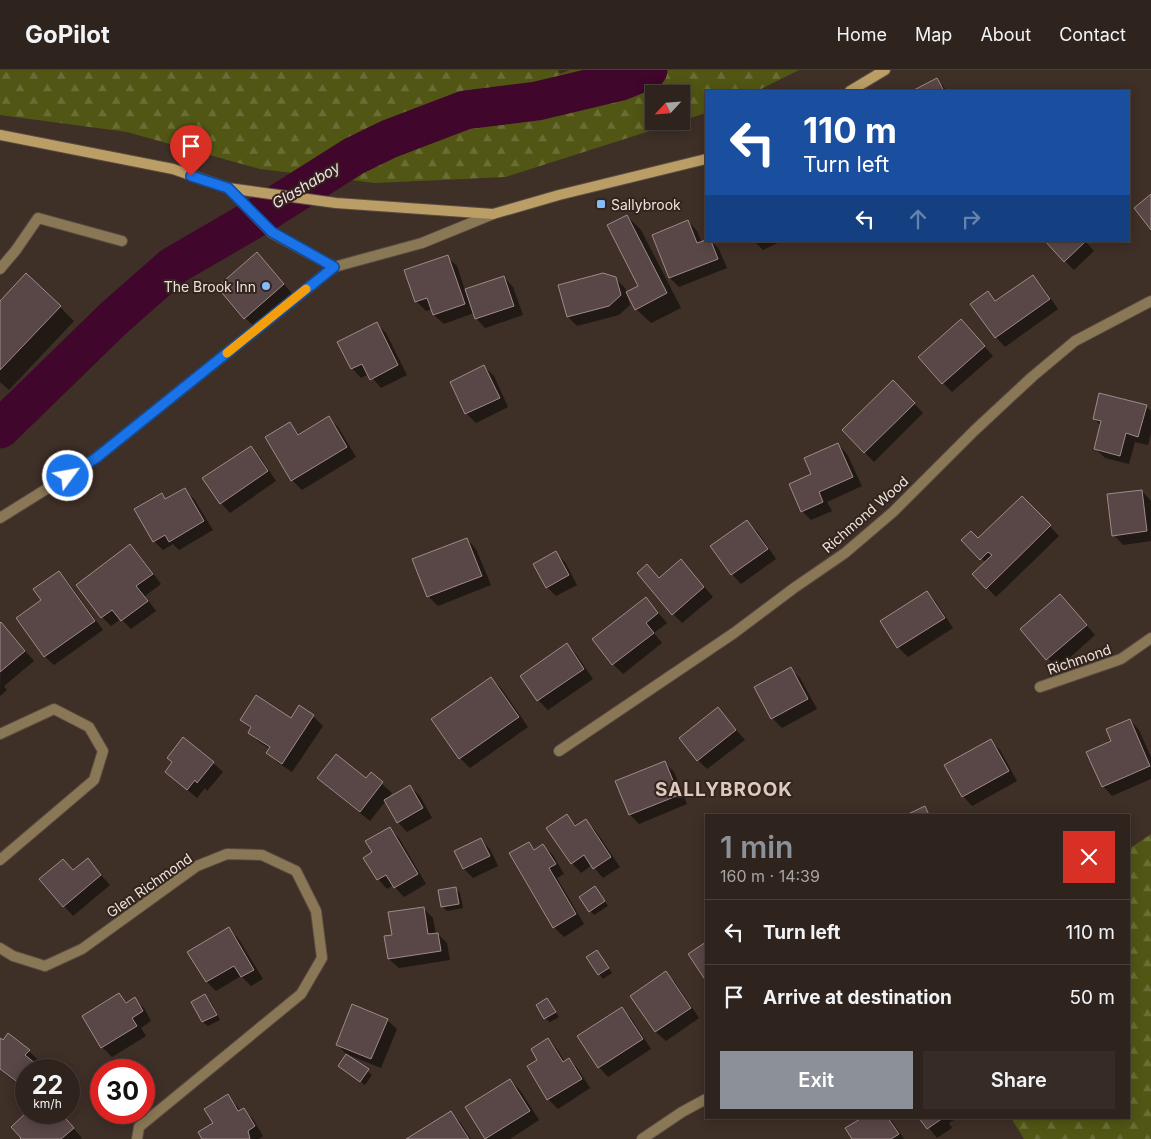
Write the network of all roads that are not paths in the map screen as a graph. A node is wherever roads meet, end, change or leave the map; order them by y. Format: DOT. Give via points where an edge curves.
graph roads {
  1 [pos="885,70"];
  2 [pos="852,90"];
  3 [pos="0,135"];
  4 [pos="705,159"];
  5 [pos="228,188"];
  6 [pos="493,214"];
  7 [pos="122,240"];
  8 [pos="334,267"];
  9 [pos="0,269"];
  10 [pos="1151,301"];
  11 [pos="0,518"];
  12 [pos="1151,638"];
  13 [pos="1040,687"];
  14 [pos="0,734"];
  15 [pos="559,751"];
  16 [pos="0,860"];
  17 [pos="0,948"];
  18 [pos="705,1100"];
  19 [pos="137,1139"];
  20 [pos="642,1139"];
  1 -- 2 [label="main road"];
  3 -- 5 [label="main road" via="172,169"];
  4 -- 6 [label="main road"];
  5 -- 6 [label="main road" via="336,203"];
  5 -- 8 [label="street" via="272,232"];
  6 -- 8 [label="street" via="422,243"];
  7 -- 9 [label="street" via="38,218"];
  8 -- 11 [label="street" via="96,458"];
  10 -- 15 [label="street, Richmond Wood" via="1075,341 1020,388 893,512 846,553"];
  12 -- 13 [label="street, Richmond" via="1121,660"];
  14 -- 16 [label="street" via="54,709 89,727 104,751 94,780"];
  17 -- 19 [label="street, Glen Richmond" via="12,956 45,966 82,949 197,866 228,854 262,855 296,871 316,911 322,958 301,994 139,1127"];
  18 -- 20 [label="street"];
}
